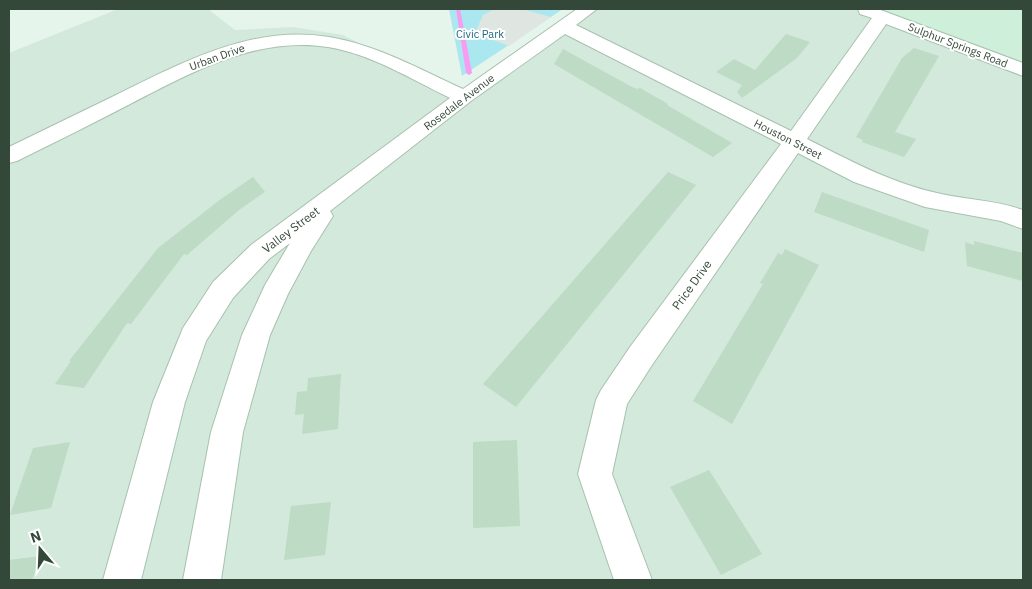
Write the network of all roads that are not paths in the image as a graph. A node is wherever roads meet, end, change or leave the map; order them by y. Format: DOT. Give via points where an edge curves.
graph roads {
  1 [pos="588,9"];
  2 [pos="873,12"];
  3 [pos="564,26"];
  4 [pos="509,46"];
  5 [pos="533,48"];
  6 [pos="1023,70"];
  7 [pos="464,98"];
  8 [pos="794,142"];
  9 [pos="9,156"];
  10 [pos="333,199"];
  11 [pos="1023,220"];
  12 [pos="122,580"];
  13 [pos="202,580"];
  14 [pos="633,580"];
  1 -- 3 [label="street, Rosedale Avenue"];
  2 -- 6 [label="street, Sulphur Springs Road"];
  2 -- 8 [label="street, Price Drive"];
  3 -- 5 [label="street, Rosedale Avenue"];
  3 -- 8 [label="street, Houston Street"];
  4 -- 5 [label="street"];
  5 -- 7 [label="street, Rosedale Avenue"];
  7 -- 9 [label="street, Urban Drive" via="362,50 326,41 283,39 238,48 186,68"];
  7 -- 10 [label="street, Rosedale Avenue"];
  8 -- 11 [label="street, Houston Street" via="862,176 934,201 1005,213"];
  8 -- 14 [label="street, Price Drive" via="612,400 595,474"];
  10 -- 12 [label="street, Valley Street" via="260,252 222,290 193,337 169,402"];
  10 -- 13 [label="street, Valley Street" via="301,246 256,335 226,432"];
}
